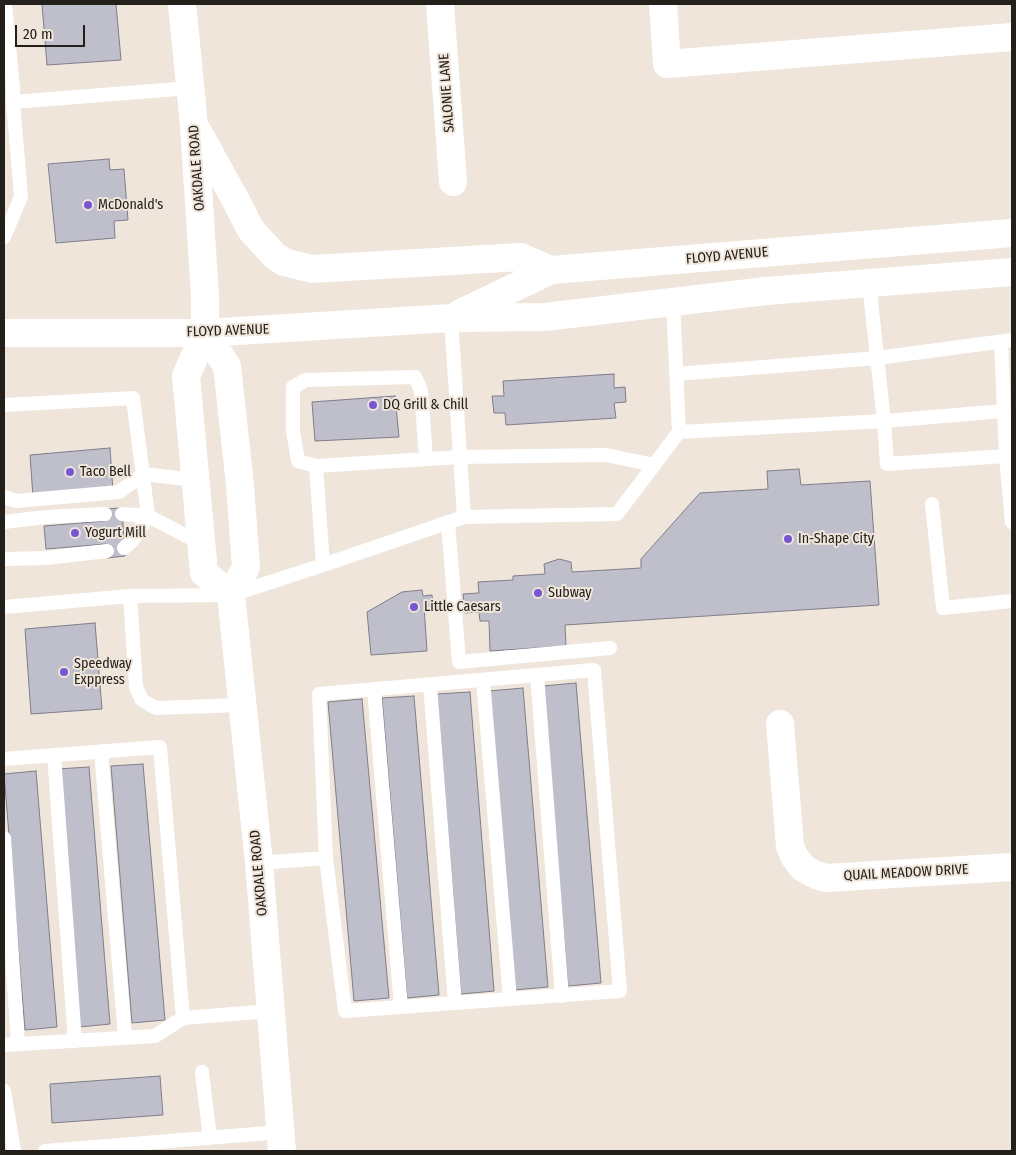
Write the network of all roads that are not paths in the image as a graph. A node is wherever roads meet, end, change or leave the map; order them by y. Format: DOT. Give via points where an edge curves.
graph roads {
  1 [pos="5,4"];
  2 [pos="182,4"];
  3 [pos="440,4"];
  4 [pos="664,4"];
  5 [pos="1012,37"];
  6 [pos="190,88"];
  7 [pos="12,102"];
  8 [pos="194,125"];
  9 [pos="453,182"];
  10 [pos="1012,233"];
  11 [pos="4,237"];
  12 [pos="551,270"];
  13 [pos="1012,272"];
  14 [pos="869,283"];
  15 [pos="672,302"];
  16 [pos="451,318"];
  17 [pos="4,333"];
  18 [pos="205,333"];
  19 [pos="1007,341"];
  20 [pos="877,358"];
  21 [pos="676,374"];
  22 [pos="4,406"];
  23 [pos="1004,411"];
  24 [pos="884,421"];
  25 [pos="678,432"];
  26 [pos="1006,456"];
  27 [pos="460,458"];
  28 [pos="426,460"];
  29 [pos="654,465"];
  30 [pos="316,466"];
  31 [pos="144,474"];
  32 [pos="195,480"];
  33 [pos="4,497"];
  34 [pos="932,504"];
  35 [pos="105,514"];
  36 [pos="122,514"];
  37 [pos="148,516"];
  38 [pos="464,517"];
  39 [pos="4,522"];
  40 [pos="448,522"];
  41 [pos="1012,522"];
  42 [pos="202,544"];
  43 [pos="124,548"];
  44 [pos="107,551"];
  45 [pos="4,559"];
  46 [pos="323,565"];
  47 [pos="231,595"];
  48 [pos="130,596"];
  49 [pos="1012,600"];
  50 [pos="4,607"];
  51 [pos="610,648"];
  52 [pos="537,675"];
  53 [pos="483,680"];
  54 [pos="430,684"];
  55 [pos="374,689"];
  56 [pos="242,705"];
  57 [pos="780,724"];
  58 [pos="101,751"];
  59 [pos="54,755"];
  60 [pos="4,759"];
  61 [pos="4,838"];
  62 [pos="326,858"];
  63 [pos="259,864"];
  64 [pos="1012,867"];
  65 [pos="562,996"];
  66 [pos="510,1000"];
  67 [pos="455,1003"];
  68 [pos="401,1007"];
  69 [pos="271,1011"];
  70 [pos="183,1018"];
  71 [pos="125,1037"];
  72 [pos="75,1040"];
  73 [pos="11,1044"];
  74 [pos="202,1072"];
  75 [pos="4,1091"];
  76 [pos="210,1138"];
  77 [pos="282,1142"];
  78 [pos="174,1146"];
  79 [pos="14,1151"];
  80 [pos="46,1151"];
  1 -- 7 [label="lane"];
  2 -- 6 [label="street, OAKDALE ROAD"];
  3 -- 9 [label="street, SALONIE LANE"];
  4 -- 5 [label="street" via="667,64"];
  6 -- 7 [label="lane"];
  6 -- 8 [label="street, OAKDALE ROAD"];
  7 -- 11 [label="lane" via="21,197"];
  8 -- 12 [label="street" via="251,230 284,262 312,270 521,257"];
  8 -- 18 [label="street, OAKDALE ROAD"];
  10 -- 12 [label="street, FLOYD AVENUE"];
  12 -- 16 [label="street, FLOYD AVENUE"];
  13 -- 14 [label="street, FLOYD AVENUE"];
  14 -- 15 [label="street, FLOYD AVENUE"];
  14 -- 20 [label="lane"];
  15 -- 16 [label="street, FLOYD AVENUE" via="545,317"];
  15 -- 21 [label="lane"];
  16 -- 18 [label="street, FLOYD AVENUE"];
  16 -- 27 [label="lane"];
  17 -- 18 [label="street, FLOYD AVENUE"];
  18 -- 32 [label="street, OAKDALE ROAD" via="186,376"];
  18 -- 47 [label="street" via="227,366 240,485 246,567"];
  19 -- 20 [label="lane"];
  19 -- 23 [label="lane"];
  20 -- 21 [label="lane"];
  20 -- 24 [label="lane"];
  21 -- 25 [label="lane"];
  22 -- 31 [label="lane" via="133,398"];
  23 -- 24 [label="lane"];
  23 -- 26 [label="lane"];
  24 -- 25 [label="lane"];
  24 -- 26 [label="lane" via="887,464"];
  25 -- 29 [label="lane"];
  26 -- 41 [label="lane"];
  27 -- 28 [label="lane"];
  27 -- 29 [label="lane" via="606,455"];
  27 -- 38 [label="lane"];
  28 -- 30 [label="lane"];
  28 -- 30 [label="lane" via="416,377 306,380 293,387 293,431 298,461"];
  29 -- 38 [label="lane" via="617,514"];
  30 -- 46 [label="lane"];
  31 -- 32 [label="lane"];
  31 -- 33 [label="lane" via="119,492 16,501"];
  31 -- 37 [label="lane"];
  32 -- 42 [label="street, OAKDALE ROAD"];
  34 -- 49 [label="lane" via="942,608"];
  35 -- 39 [label="lane"];
  36 -- 37 [label="lane"];
  37 -- 42 [label="lane"];
  37 -- 43 [label="lane"];
  38 -- 40 [label="lane"];
  40 -- 46 [label="lane"];
  40 -- 51 [label="lane" via="459,662"];
  42 -- 47 [label="street, OAKDALE ROAD" via="204,573"];
  44 -- 45 [label="lane"];
  46 -- 47 [label="lane"];
  47 -- 48 [label="lane"];
  47 -- 56 [label="street, OAKDALE ROAD"];
  48 -- 50 [label="lane"];
  48 -- 56 [label="lane" via="136,688 142,700 156,708"];
  52 -- 53 [label="lane"];
  52 -- 65 [label="lane"];
  52 -- 65 [label="lane" via="594,670 620,992"];
  53 -- 54 [label="lane"];
  53 -- 66 [label="lane"];
  54 -- 55 [label="lane"];
  54 -- 67 [label="lane"];
  55 -- 62 [label="lane" via="319,694"];
  55 -- 68 [label="lane"];
  56 -- 63 [label="street, OAKDALE ROAD"];
  57 -- 64 [label="street, QUAIL MEADOW DRIVE" via="790,846 803,868 826,878"];
  58 -- 59 [label="lane"];
  58 -- 70 [label="lane" via="160,747"];
  58 -- 71 [label="lane"];
  59 -- 60 [label="lane"];
  59 -- 72 [label="lane"];
  61 -- 73 [label="lane"];
  62 -- 63 [label="lane"];
  62 -- 68 [label="lane" via="345,1011"];
  63 -- 69 [label="street, OAKDALE ROAD"];
  65 -- 66 [label="lane"];
  66 -- 67 [label="lane"];
  67 -- 68 [label="lane"];
  69 -- 70 [label="lane"];
  69 -- 77 [label="street, OAKDALE ROAD"];
  70 -- 71 [label="lane" via="155,1036"];
  71 -- 72 [label="lane"];
  72 -- 73 [label="lane"];
  74 -- 76 [label="lane"];
  75 -- 79 [label="lane"];
  76 -- 77 [label="lane"];
  76 -- 78 [label="lane"];
  78 -- 80 [label="lane"];
}
